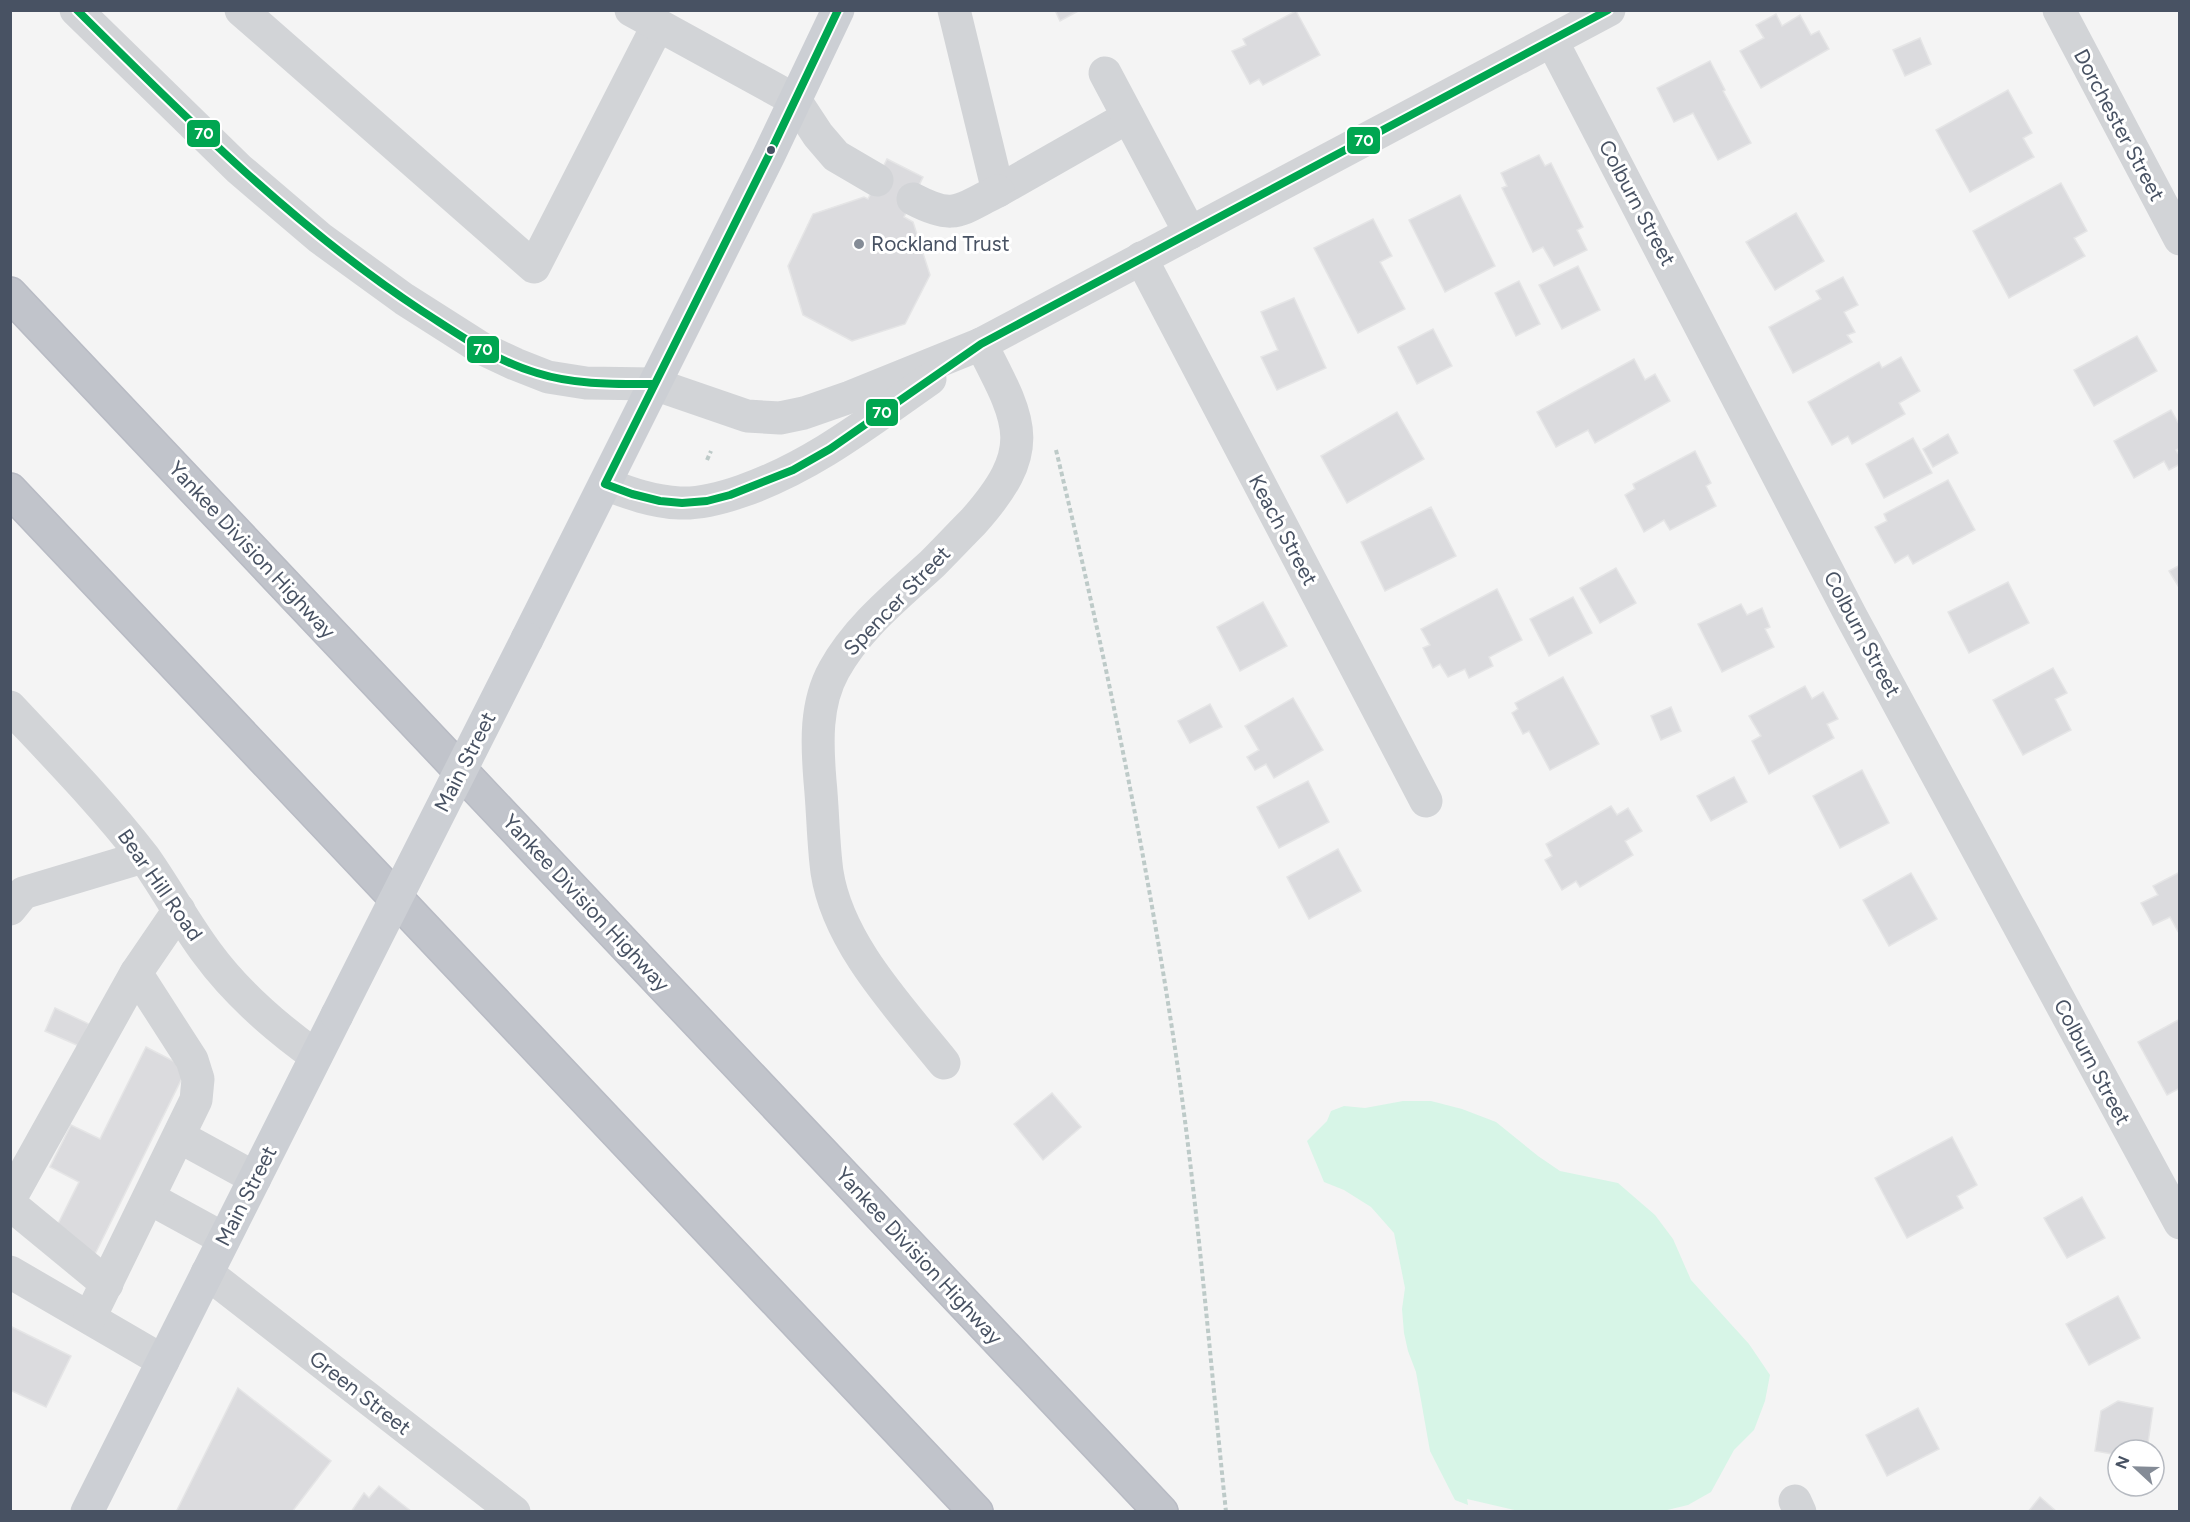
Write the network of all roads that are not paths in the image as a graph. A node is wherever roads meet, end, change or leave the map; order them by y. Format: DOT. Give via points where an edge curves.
graph roads {
  1 [pos="76,10"];
  2 [pos="241,10"];
  3 [pos="838,10"];
  4 [pos="954,10"];
  5 [pos="1609,10"];
  6 [pos="2059,10"];
  7 [pos="644,18"];
  8 [pos="1552,41"];
  9 [pos="1105,73"];
  10 [pos="795,100"];
  11 [pos="1128,117"];
  12 [pos="877,180"];
  13 [pos="998,191"];
  14 [pos="913,199"];
  15 [pos="1190,232"];
  16 [pos="2180,239"];
  17 [pos="1141,258"];
  18 [pos="10,294"];
  19 [pos="981,344"];
  20 [pos="654,384"];
  21 [pos="605,484"];
  22 [pos="10,490"];
  23 [pos="10,707"];
  24 [pos="1426,801"];
  25 [pos="143,856"];
  26 [pos="10,909"];
  27 [pos="179,910"];
  28 [pos="136,973"];
  29 [pos="316,1056"];
  30 [pos="944,1063"];
  31 [pos="180,1137"];
  32 [pos="255,1178"];
  33 [pos="149,1198"];
  34 [pos="10,1199"];
  35 [pos="10,1204"];
  36 [pos="2180,1223"];
  37 [pos="224,1239"];
  38 [pos="10,1272"];
  39 [pos="207,1273"];
  40 [pos="107,1284"];
  41 [pos="90,1317"];
  42 [pos="163,1361"];
  43 [pos="87,1512"];
  44 [pos="514,1512"];
  45 [pos="976,1512"];
  46 [pos="1161,1512"];
  1 -- 20 [label="street" via="239,169 320,238 404,299 481,348 548,377 586,383"];
  2 -- 7 [label="street" via="534,267"];
  3 -- 10 [label="main road, Main Street"];
  4 -- 13 [label="street"];
  5 -- 8 [label="street"];
  6 -- 16 [label="street, Dorchester Street"];
  7 -- 10 [label="street"];
  8 -- 15 [label="street"];
  8 -- 36 [label="street, Colburn Street" via="1851,616"];
  9 -- 11 [label="street"];
  10 -- 12 [label="street" via="836,156"];
  10 -- 20 [label="main road, Main Street"];
  11 -- 13 [label="street"];
  11 -- 15 [label="street"];
  13 -- 14 [label="street" via="950,212"];
  15 -- 17 [label="street"];
  17 -- 19 [label="street"];
  17 -- 24 [label="street, Keach Street"];
  18 -- 46 [label="highway, Yankee Division Highway"];
  19 -- 20 [label="street" via="850,397 780,418 747,416"];
  19 -- 21 [label="street" via="830,449 762,484 707,501 682,503 660,501"];
  19 -- 30 [label="street, Spencer Street" via="1015,419 1018,436 1009,473 973,522 849,645 825,688 819,728 828,873 848,933 891,997"];
  20 -- 21 [label="main road, Main Street"];
  21 -- 29 [label="main road, Main Street, bridge"];
  22 -- 45 [label="highway"];
  23 -- 25 [label="street, Bear Hill Road"];
  25 -- 26 [label="street" via="23,893"];
  25 -- 27 [label="street, Bear Hill Road"];
  27 -- 28 [label="street"];
  27 -- 29 [label="street, Bear Hill Road" via="241,995"];
  28 -- 31 [label="street" via="196,1070 196,1100"];
  28 -- 34 [label="street"];
  29 -- 32 [label="main road, Main Street"];
  31 -- 32 [label="street"];
  31 -- 33 [label="street"];
  32 -- 37 [label="main road, Main Street"];
  33 -- 37 [label="street"];
  33 -- 40 [label="street"];
  35 -- 40 [label="street"];
  37 -- 39 [label="main road, Main Street"];
  38 -- 41 [label="street"];
  39 -- 42 [label="main road, Main Street"];
  39 -- 44 [label="street, Green Street"];
  40 -- 41 [label="street"];
  41 -- 42 [label="street"];
  42 -- 43 [label="main road, Main Street"];
}
